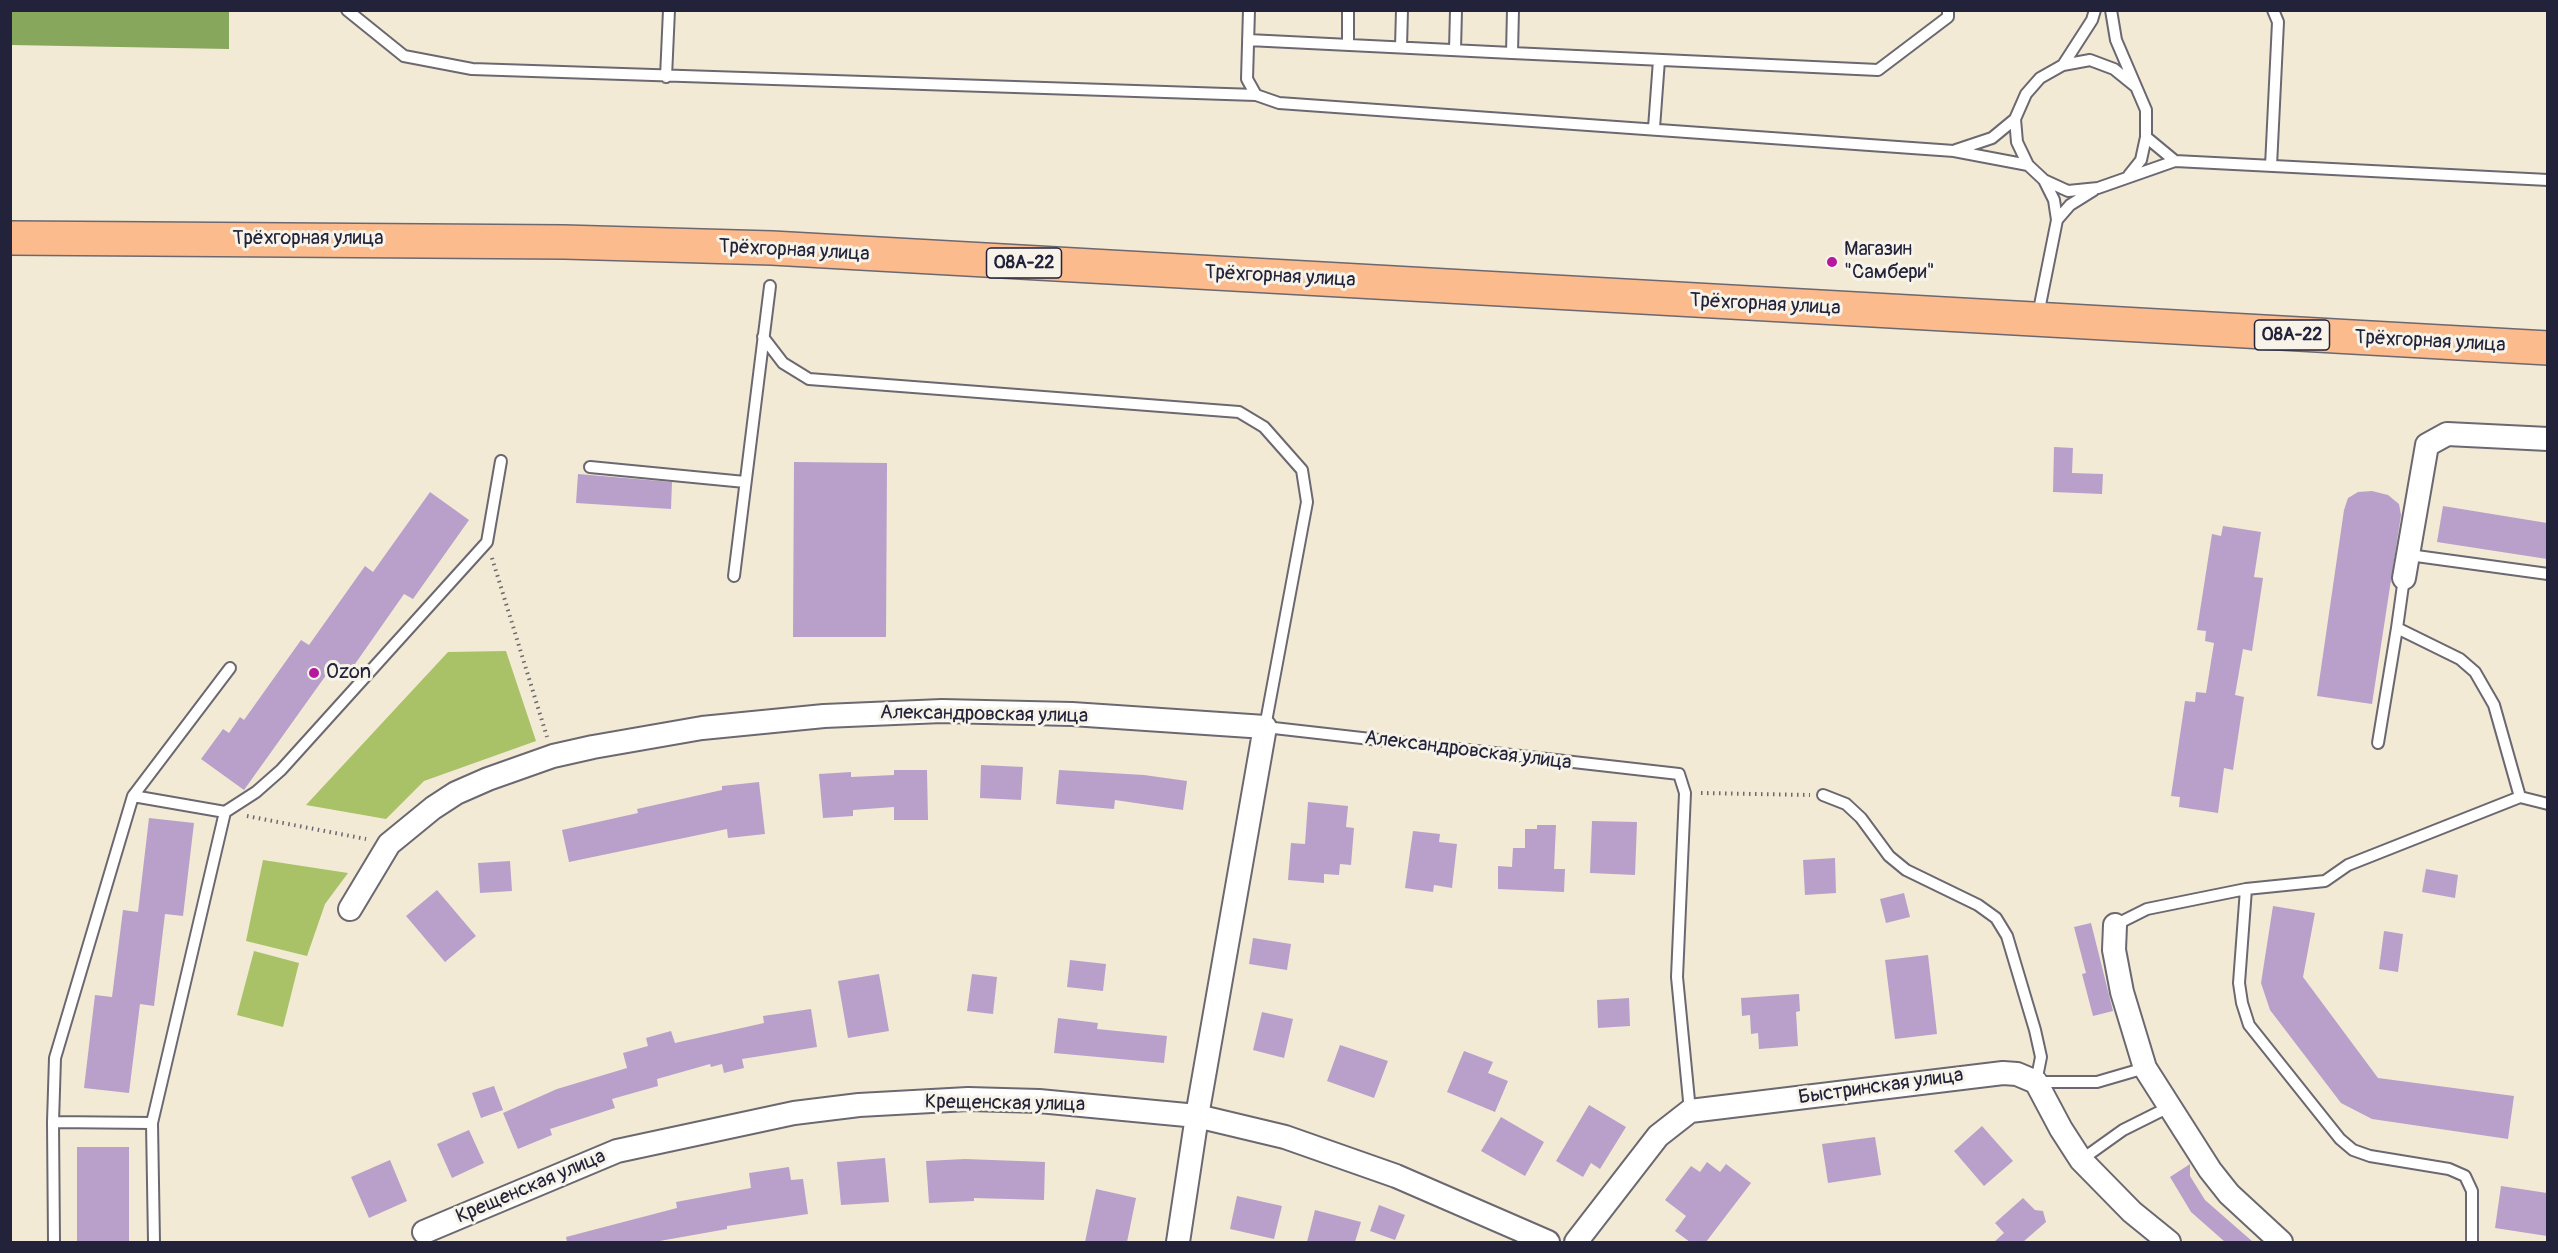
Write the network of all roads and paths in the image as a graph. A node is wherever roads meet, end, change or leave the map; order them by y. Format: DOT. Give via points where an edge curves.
graph roads {
  1 [pos="347,10"];
  2 [pos="669,10"];
  3 [pos="1249,10"];
  4 [pos="1348,10"];
  5 [pos="1402,10"];
  6 [pos="1456,10"];
  7 [pos="1513,10"];
  8 [pos="2095,10"];
  9 [pos="2111,10"];
  10 [pos="2273,10"];
  11 [pos="1950,12"];
  12 [pos="1248,40"];
  13 [pos="1348,45"];
  14 [pos="1401,47"];
  15 [pos="1455,50"];
  16 [pos="1512,53"];
  17 [pos="1659,60"];
  18 [pos="2063,65"];
  19 [pos="666,77"];
  20 [pos="2135,86"];
  21 [pos="1256,95"];
  22 [pos="2015,119"];
  23 [pos="1654,128"];
  24 [pos="2146,137"];
  25 [pos="1954,151"];
  26 [pos="2175,161"];
  27 [pos="2028,165"];
  28 [pos="2271,166"];
  29 [pos="2044,180"];
  30 [pos="2125,180"];
  31 [pos="2547,180"];
  32 [pos="2098,188"];
  33 [pos="2057,220"];
  34 [pos="10,238"];
  35 [pos="770,286"];
  36 [pos="2037,321"];
  37 [pos="763,337"];
  38 [pos="2547,348"];
  39 [pos="2547,438"];
  40 [pos="501,461"];
  41 [pos="590,467"];
  42 [pos="745,482"];
  43 [pos="487,542"];
  44 [pos="2409,555"];
  45 [pos="2547,574"];
  46 [pos="734,576"];
  47 [pos="2404,578"];
  48 [pos="2397,628"];
  49 [pos="230,668"];
  50 [pos="1265,728"];
  51 [pos="2378,743"];
  52 [pos="553,756"];
  53 [pos="1685,793"];
  54 [pos="1823,795"];
  55 [pos="133,796"];
  56 [pos="2520,797"];
  57 [pos="2547,804"];
  58 [pos="225,812"];
  59 [pos="389,844"];
  60 [pos="2246,889"];
  61 [pos="350,909"];
  62 [pos="2115,925"];
  63 [pos="2145,1068"];
  64 [pos="2036,1082"];
  65 [pos="2169,1107"];
  66 [pos="1690,1111"];
  67 [pos="1197,1116"];
  68 [pos="53,1122"];
  69 [pos="152,1123"];
  70 [pos="2081,1160"];
  71 [pos="424,1232"];
  72 [pos="54,1242"];
  73 [pos="154,1242"];
  74 [pos="1178,1242"];
  75 [pos="1548,1242"];
  76 [pos="1576,1242"];
  77 [pos="2169,1242"];
  78 [pos="2281,1242"];
  79 [pos="2472,1242"];
  1 -- 19 [label="lane" via="404,56 472,69"];
  2 -- 19 [label="lane"];
  3 -- 12 [label="lane"];
  4 -- 13 [label="lane"];
  5 -- 14 [label="lane"];
  6 -- 15 [label="lane"];
  7 -- 16 [label="lane"];
  8 -- 18 [label="lane"];
  9 -- 20 [label="lane" via="2116,39"];
  10 -- 28 [label="lane" via="2278,22"];
  11 -- 17 [label="lane" via="1878,70"];
  12 -- 13 [label="lane"];
  12 -- 21 [label="lane" via="1247,79"];
  13 -- 14 [label="lane"];
  14 -- 15 [label="lane"];
  15 -- 16 [label="lane"];
  16 -- 17 [label="lane"];
  17 -- 23 [label="lane"];
  18 -- 20 [label="lane" via="2090,60 2114,69"];
  18 -- 22 [label="lane" via="2040,78 2026,94"];
  19 -- 21 [label="lane"];
  20 -- 24 [label="lane" via="2146,110"];
  21 -- 23 [label="lane" via="1279,104"];
  22 -- 25 [label="lane" via="1992,138"];
  22 -- 27 [label="lane" via="2016,142"];
  23 -- 25 [label="lane"];
  24 -- 26 [label="lane"];
  24 -- 30 [label="lane" via="2141,160"];
  25 -- 27 [label="lane"];
  26 -- 28 [label="lane"];
  26 -- 30 [label="lane" via="2148,168"];
  27 -- 29 [label="lane"];
  28 -- 31 [label="lane"];
  29 -- 32 [label="lane" via="2067,191"];
  29 -- 33 [label="lane" via="2054,200"];
  30 -- 32 [label="lane"];
  32 -- 33 [label="lane" via="2070,205"];
  33 -- 36 [label="lane"];
  34 -- 36 [label="highway, Трёхгорная улица / 08А-22" via="564,242 772,248"];
  35 -- 37 [label="lane"];
  36 -- 38 [label="highway, Трёхгорная улица / 08А-22"];
  37 -- 42 [label="lane"];
  37 -- 50 [label="lane" via="783,363 809,379 1239,412 1264,427 1302,470 1307,502"];
  39 -- 44 [label="street" via="2447,434 2427,446"];
  40 -- 43 [label="lane"];
  41 -- 42 [label="lane"];
  42 -- 46 [label="lane"];
  43 -- 52 [label="path"];
  43 -- 58 [label="lane" via="281,770"];
  44 -- 45 [label="lane"];
  44 -- 47 [label="street"];
  47 -- 48 [label="lane"];
  48 -- 51 [label="lane"];
  48 -- 56 [label="lane" via="2460,659 2475,672 2494,705"];
  49 -- 55 [label="lane"];
  50 -- 52 [label="street, Александровская улица" via="1072,714 906,712 702,728"];
  50 -- 53 [label="lane, Александровская улица" via="1679,774"];
  50 -- 67 [label="street"];
  52 -- 59 [label="street, Александровская улица" via="456,793"];
  53 -- 54 [label="path"];
  53 -- 66 [label="lane" via="1677,977"];
  54 -- 64 [label="lane" via="1846,804 1889,856 1906,870 1996,918 2007,936 2042,1058"];
  55 -- 58 [label="lane"];
  55 -- 68 [label="lane" via="55,1058"];
  56 -- 57 [label="lane"];
  56 -- 60 [label="lane" via="2348,865 2325,881"];
  58 -- 59 [label="path"];
  58 -- 69 [label="lane"];
  59 -- 61 [label="street, Александровская улица"];
  60 -- 62 [label="lane" via="2147,909"];
  60 -- 79 [label="lane" via="2239,983 2249,1024 2340,1139 2353,1150 2449,1168 2465,1176 2472,1191"];
  62 -- 63 [label="street" via="2114,950 2122,992"];
  63 -- 64 [label="lane" via="2097,1082"];
  63 -- 65 [label="street"];
  64 -- 66 [label="street, Быстринская улица" via="2018,1074 1986,1073"];
  64 -- 70 [label="street"];
  65 -- 70 [label="lane" via="2123,1130"];
  65 -- 78 [label="street" via="2229,1194"];
  66 -- 76 [label="street" via="1658,1136"];
  67 -- 71 [label="street, Крещенская улица" via="1039,1101 968,1099 794,1113 617,1151"];
  67 -- 74 [label="street"];
  67 -- 75 [label="street, Крещенская улица" via="1285,1137 1396,1176"];
  68 -- 69 [label="lane"];
  68 -- 72 [label="lane"];
  69 -- 73 [label="lane"];
  70 -- 77 [label="street" via="2132,1212"];
}
